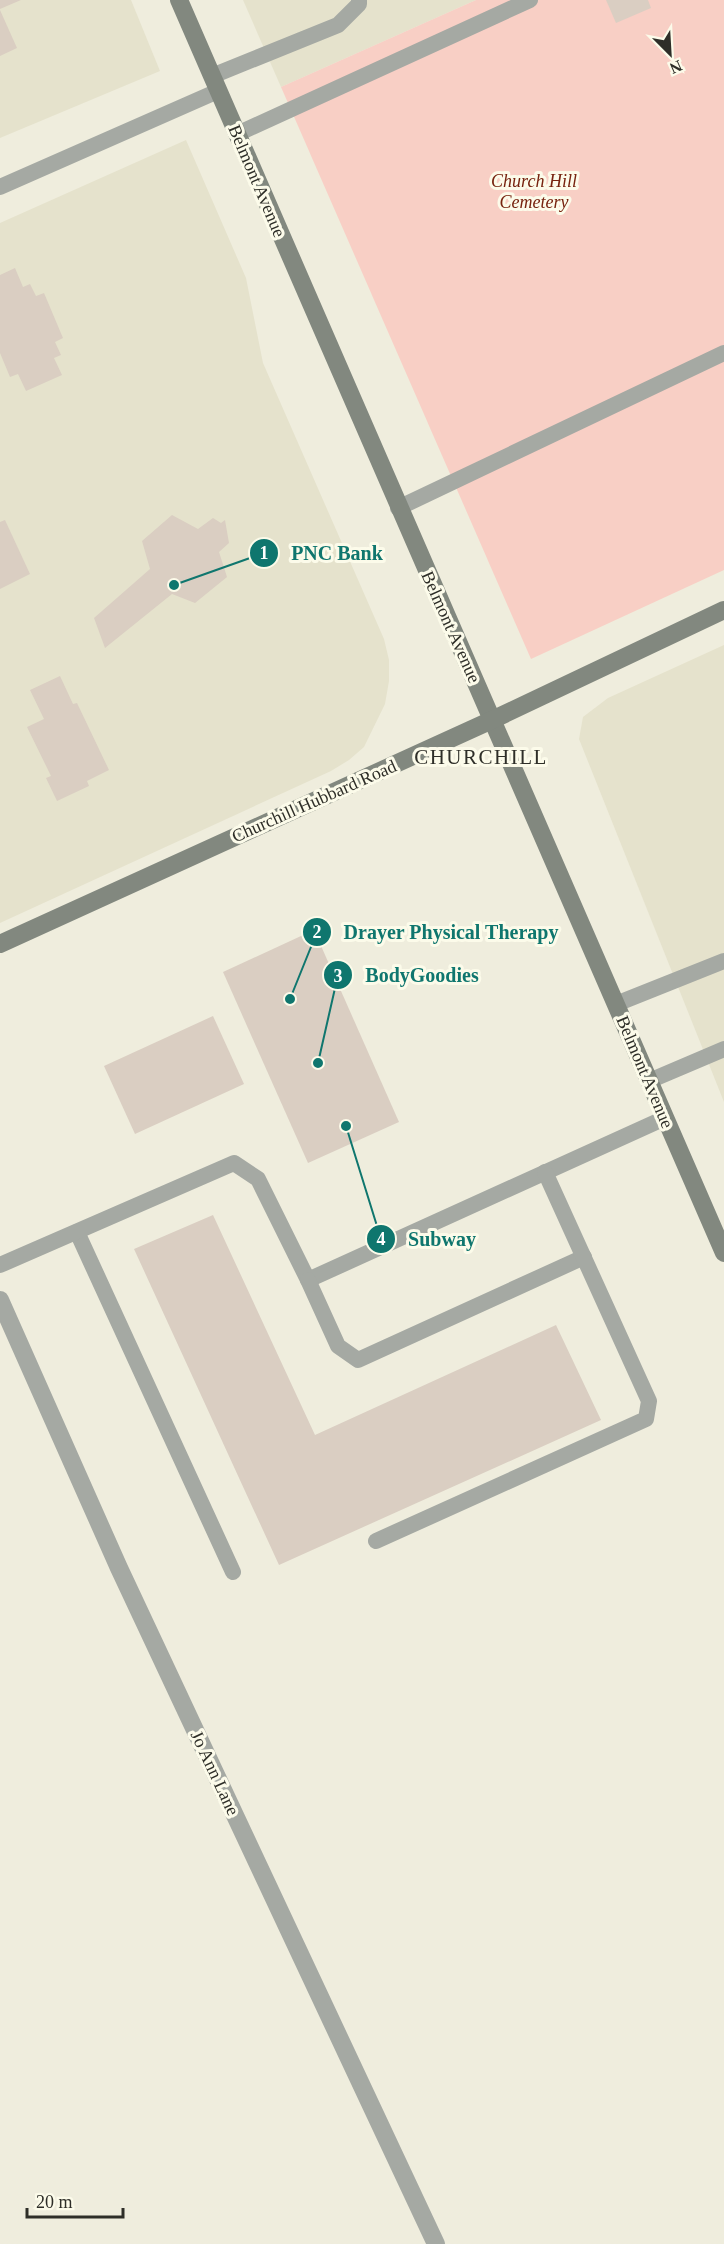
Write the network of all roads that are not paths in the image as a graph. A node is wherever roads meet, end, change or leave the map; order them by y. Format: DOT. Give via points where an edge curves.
graph roads {
  1 [pos="179,0"];
  2 [pos="360,0"];
  3 [pos="530,0"];
  4 [pos="215,84"];
  5 [pos="237,134"];
  6 [pos="0,187"];
  7 [pos="724,353"];
  8 [pos="398,508"];
  9 [pos="724,610"];
  10 [pos="492,720"];
  11 [pos="0,944"];
  12 [pos="724,961"];
  13 [pos="616,1004"];
  14 [pos="724,1049"];
  15 [pos="649,1081"];
  16 [pos="665,1118"];
  17 [pos="545,1172"];
  18 [pos="77,1232"];
  19 [pos="724,1253"];
  20 [pos="584,1257"];
  21 [pos="0,1265"];
  22 [pos="308,1280"];
  23 [pos="0,1300"];
  24 [pos="376,1541"];
  25 [pos="233,1572"];
  26 [pos="435,2244"];
  1 -- 4 [label="main road, Belmont Avenue"];
  2 -- 4 [label="lane" via="338,25"];
  3 -- 5 [label="lane"];
  4 -- 5 [label="main road, Belmont Avenue"];
  4 -- 6 [label="lane"];
  5 -- 8 [label="main road, Belmont Avenue"];
  7 -- 8 [label="lane"];
  8 -- 10 [label="main road, Belmont Avenue"];
  9 -- 10 [label="main road, Churchill Hubbard Road"];
  10 -- 11 [label="main road, Churchill Hubbard Road"];
  10 -- 13 [label="main road, Belmont Avenue"];
  12 -- 13 [label="lane"];
  13 -- 15 [label="main road, Belmont Avenue"];
  14 -- 15 [label="lane"];
  15 -- 16 [label="main road, Belmont Avenue"];
  16 -- 17 [label="lane"];
  16 -- 19 [label="main road, Belmont Avenue"];
  17 -- 20 [label="lane"];
  17 -- 22 [label="lane"];
  18 -- 21 [label="lane"];
  18 -- 22 [label="lane" via="234,1162 258,1179"];
  18 -- 25 [label="lane"];
  20 -- 22 [label="lane" via="358,1360 338,1346"];
  20 -- 24 [label="lane" via="649,1401 646,1419"];
  23 -- 26 [label="street, Jo Ann Lane" via="119,1568"];
}
